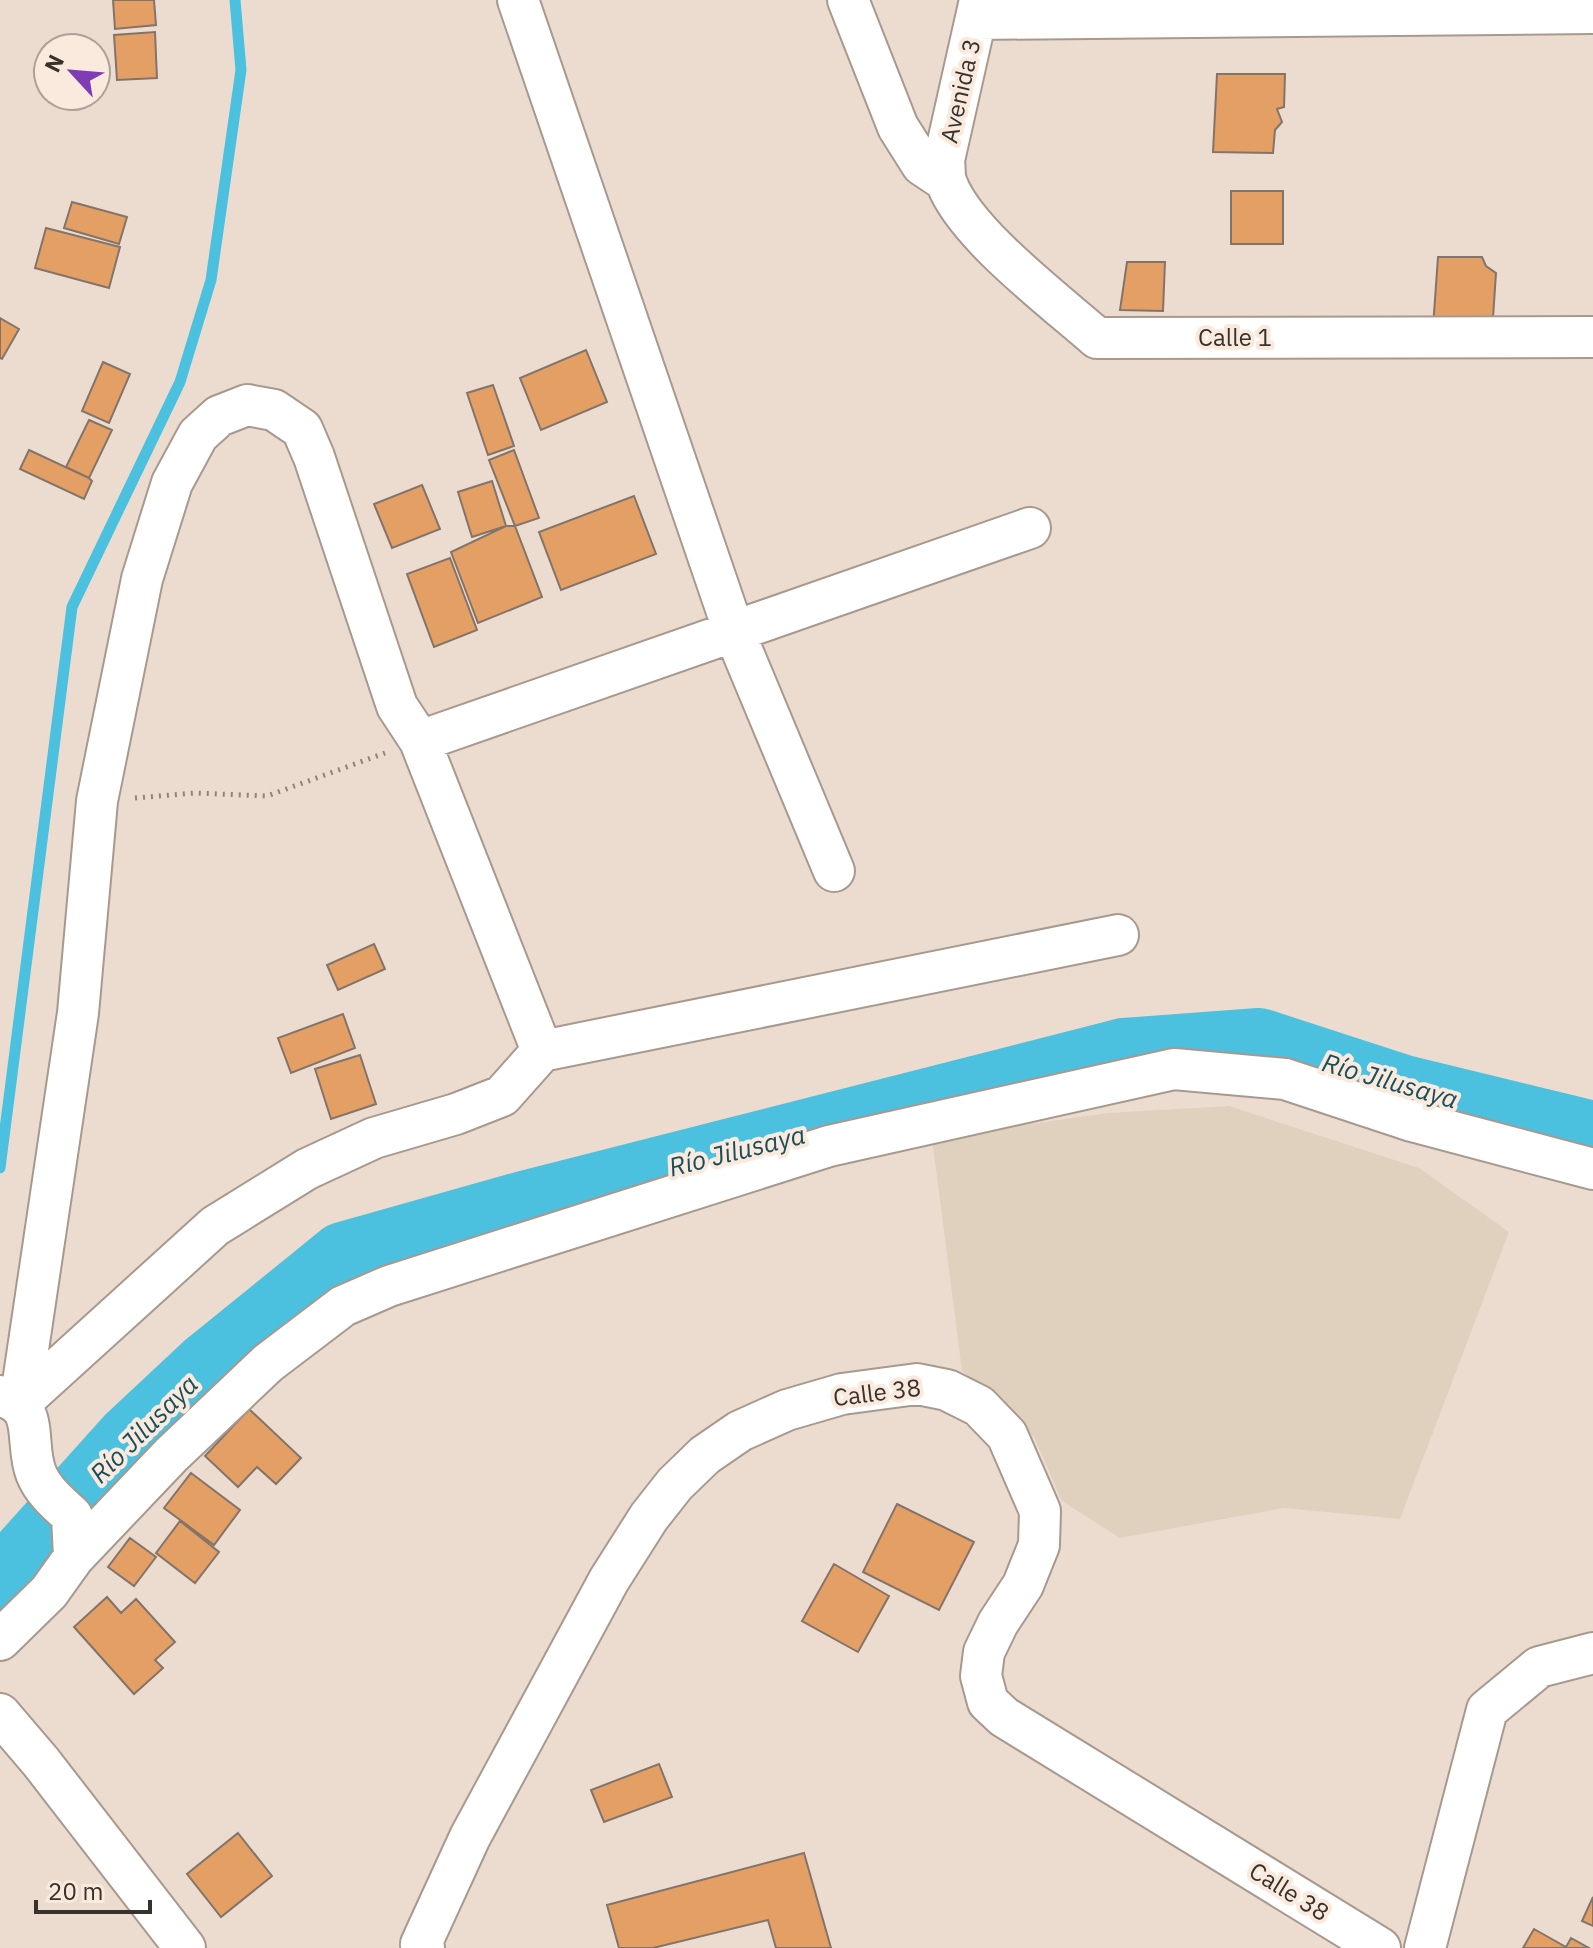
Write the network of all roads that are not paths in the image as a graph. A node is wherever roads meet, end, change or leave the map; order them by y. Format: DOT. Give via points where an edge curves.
graph roads {
  1 [pos="518,0"];
  2 [pos="848,0"];
  3 [pos="979,10"];
  4 [pos="1593,13"];
  5 [pos="946,181"];
  6 [pos="1593,337"];
  7 [pos="1030,528"];
  8 [pos="733,629"];
  9 [pos="420,741"];
  10 [pos="834,871"];
  11 [pos="1118,935"];
  12 [pos="542,1051"];
  13 [pos="1593,1169"];
  14 [pos="10,1400"];
  15 [pos="74,1557"];
  16 [pos="0,1640"];
  17 [pos="1593,1653"];
  18 [pos="0,1714"];
  19 [pos="422,1946"];
  20 [pos="185,1948"];
  21 [pos="1380,1948"];
  22 [pos="1425,1948"];
  1 -- 8 [label="street"];
  2 -- 5 [label="street, Calle 1" via="898,127 922,165"];
  3 -- 4 [label="street"];
  3 -- 5 [label="street, Avenida 3" via="944,160"];
  5 -- 6 [label="street, Calle 1" via="980,233 1097,338"];
  7 -- 8 [label="street"];
  8 -- 9 [label="street"];
  8 -- 10 [label="street"];
  9 -- 12 [label="street"];
  9 -- 14 [label="street" via="397,706 302,429 274,410 247,405 219,416 198,435 172,483 142,579 97,801 78,1013"];
  11 -- 12 [label="street"];
  12 -- 14 [label="street" via="502,1096 374,1138 307,1169 215,1226"];
  13 -- 15 [label="street" via="1412,1121 1285,1079 1174,1069 829,1146 389,1286 343,1306 257,1373"];
  14 -- 15 [label="street" via="26,1411 36,1473 58,1503"];
  15 -- 16 [label="street" via="49,1592"];
  17 -- 22 [label="street" via="1539,1667 1487,1710"];
  18 -- 20 [label="street"];
  19 -- 21 [label="street, Calle 38" via="470,1837 609,1580 675,1484 740,1431 787,1410 842,1394 917,1384 947,1390 979,1406 1007,1435 1040,1511 1039,1545 1029,1572 984,1652 981,1676 988,1702 1004,1717"];
}
